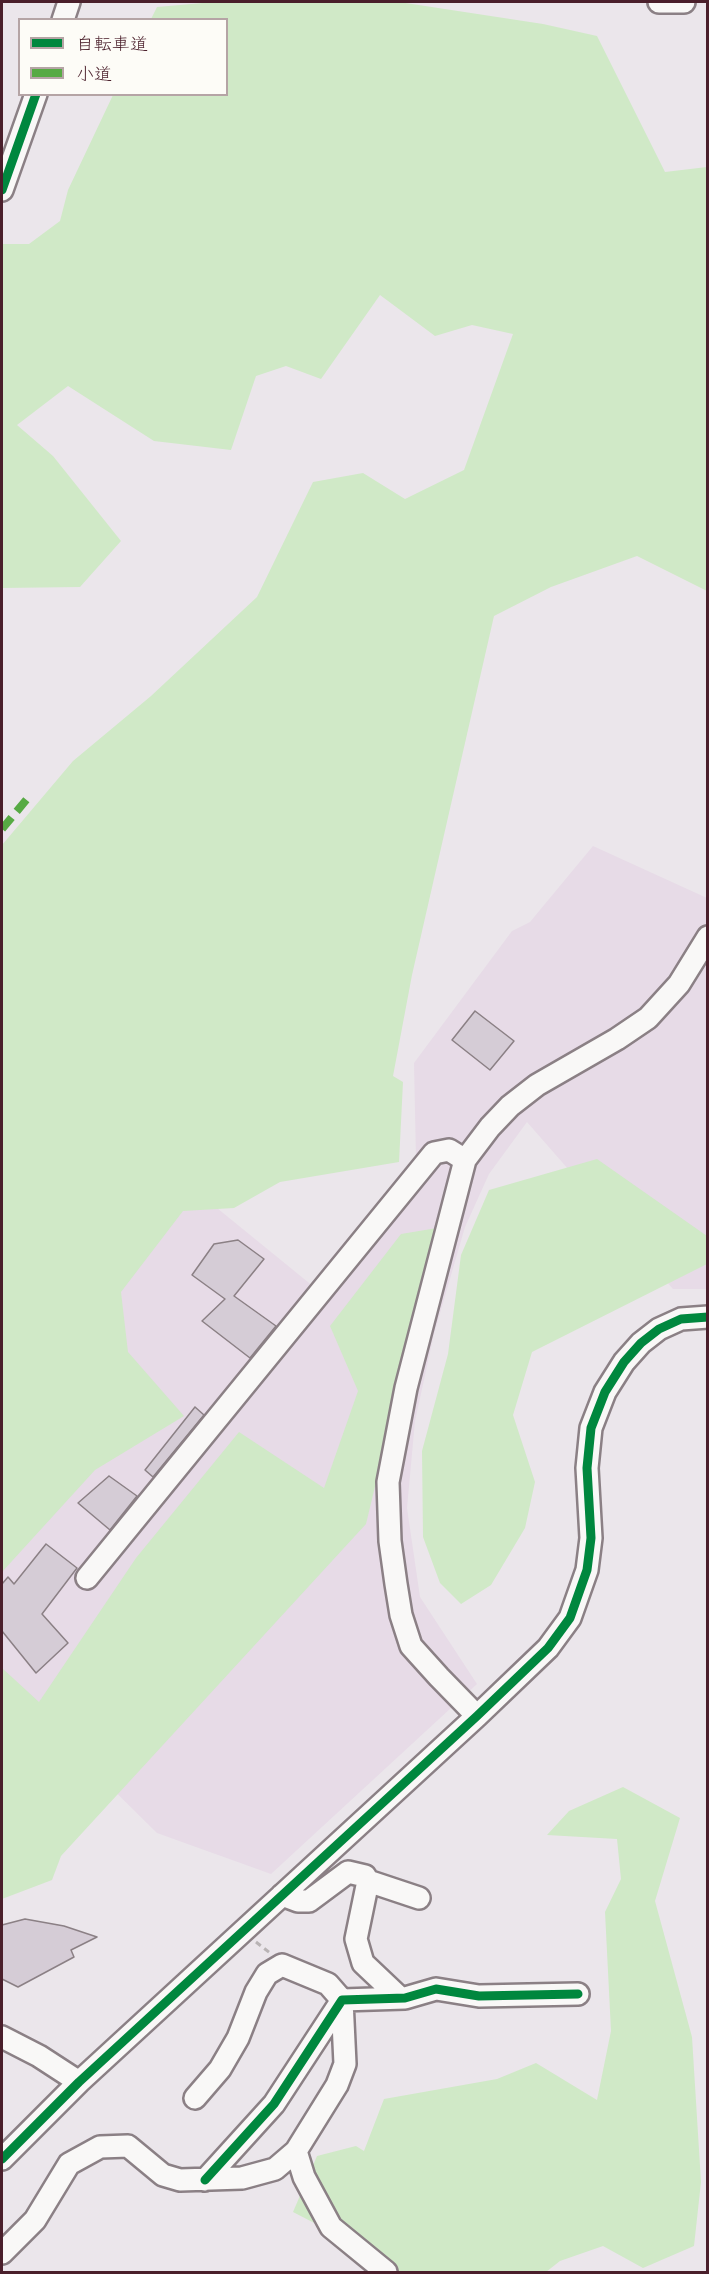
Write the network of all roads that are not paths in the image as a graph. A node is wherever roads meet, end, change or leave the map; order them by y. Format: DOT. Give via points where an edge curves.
graph roads {
  1 [pos="69,2"];
  2 [pos="659,2"];
  3 [pos="684,2"];
  4 [pos="64,18"];
  5 [pos="35,96"];
  6 [pos="2,190"];
  7 [pos="708,937"];
  8 [pos="465,1160"];
  9 [pos="708,1317"];
  10 [pos="87,1578"];
  11 [pos="477,1716"];
  12 [pos="368,1881"];
  13 [pos="282,1895"];
  14 [pos="419,1898"];
  15 [pos="578,1994"];
  16 [pos="400,1998"];
  17 [pos="342,2000"];
  18 [pos="2,2037"];
  19 [pos="79,2082"];
  20 [pos="195,2098"];
  21 [pos="296,2151"];
  22 [pos="2,2159"];
  23 [pos="205,2180"];
  24 [pos="2,2253"];
  25 [pos="386,2272"];
  1 -- 4 [label="street"];
  2 -- 3 [label="street"];
  5 -- 6 [label="street"];
  7 -- 8 [label="street" via="679,984 648,1018 537,1085 510,1106"];
  8 -- 10 [label="street" via="448,1150 434,1153"];
  8 -- 11 [label="street" via="406,1388 388,1482 396,1584 411,1646"];
  9 -- 11 [label="street" via="681,1319 659,1329 624,1362 605,1392 591,1428 587,1468 591,1538 587,1570 570,1618 548,1648"];
  11 -- 13 [label="street"];
  12 -- 13 [label="street" via="365,1876 348,1872 309,1901"];
  12 -- 14 [label="street"];
  12 -- 16 [label="street" via="356,1939 358,1947 363,1964"];
  13 -- 19 [label="street"];
  15 -- 16 [label="street" via="479,1996 436,1989"];
  16 -- 17 [label="street"];
  17 -- 20 [label="street" via="328,1984 282,1965 267,1974 238,2038 220,2069"];
  17 -- 21 [label="street" via="345,2064 337,2085"];
  17 -- 23 [label="street" via="274,2104"];
  18 -- 19 [label="street"];
  19 -- 22 [label="street"];
  21 -- 23 [label="street" via="275,2169 242,2178"];
  21 -- 25 [label="street" via="304,2177 331,2227"];
  23 -- 24 [label="street" via="163,2175 129,2146 100,2147 69,2164 35,2220"];
}
